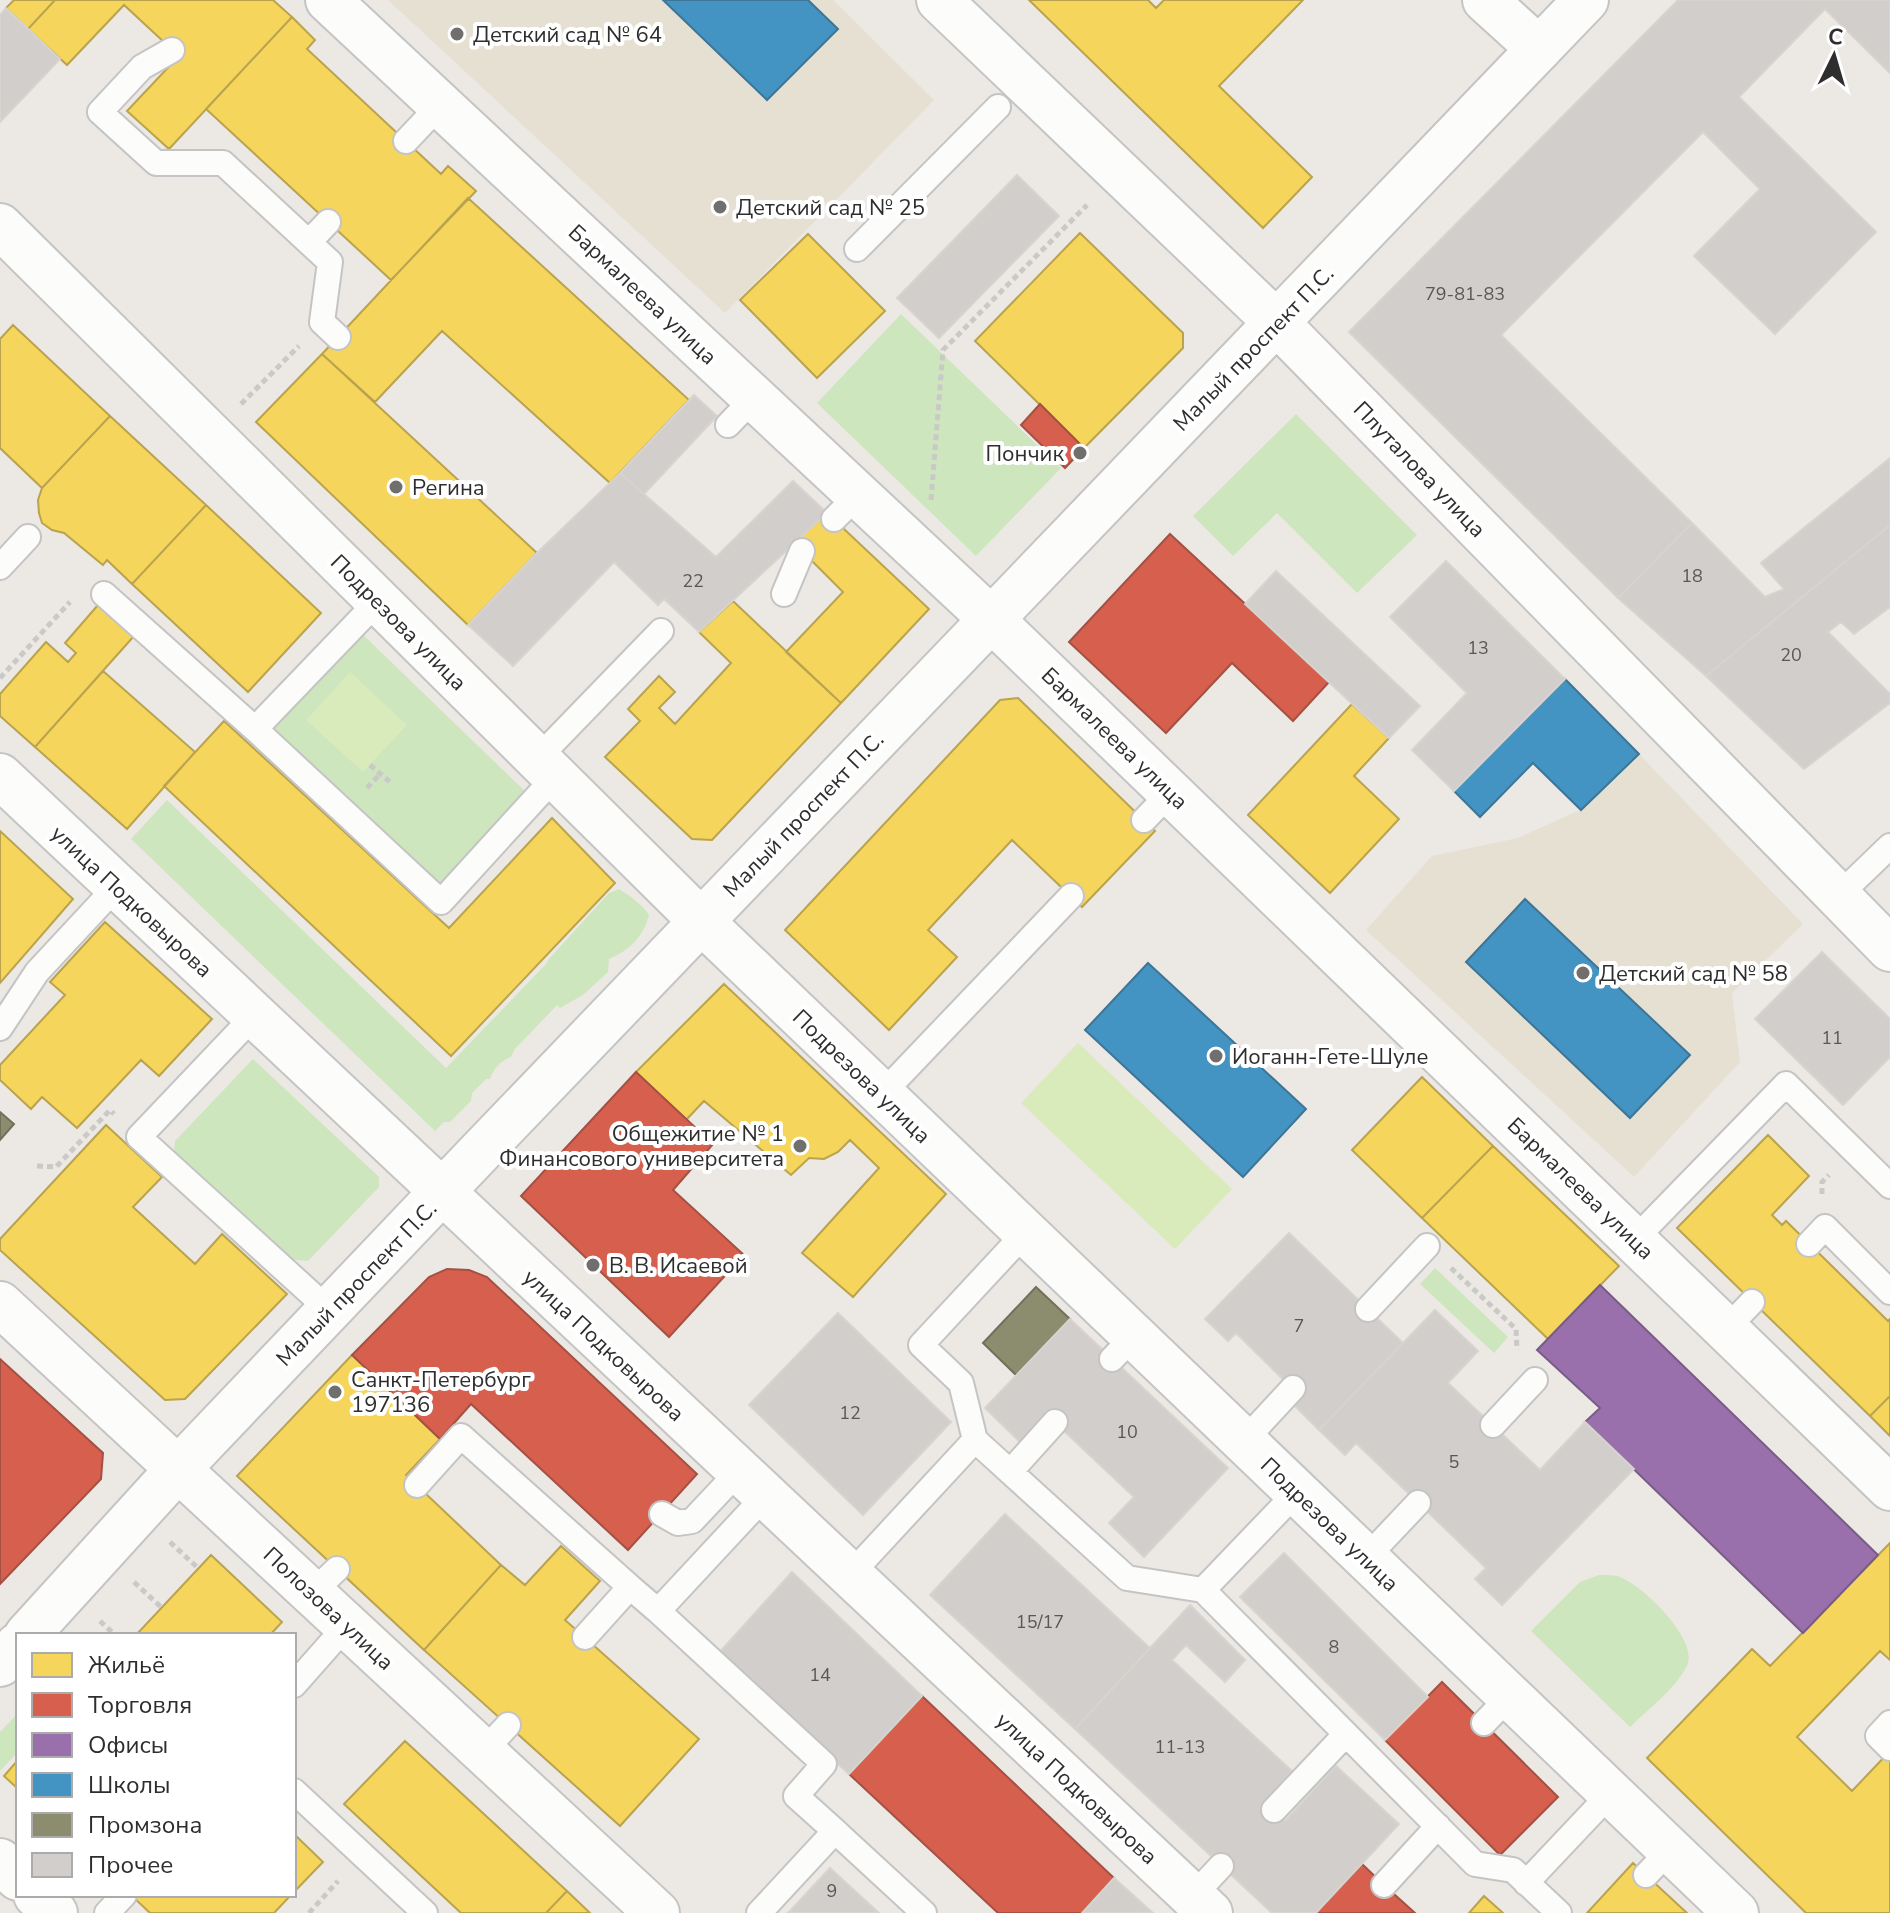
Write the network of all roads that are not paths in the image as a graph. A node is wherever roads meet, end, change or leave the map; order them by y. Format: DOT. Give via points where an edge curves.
graph roads {
  1 [pos="328,0"];
  2 [pos="939,0"];
  3 [pos="1485,0"];
  4 [pos="1586,0"];
  5 [pos="1539,49"];
  6 [pos="172,50"];
  7 [pos="440,105"];
  8 [pos="998,107"];
  9 [pos="406,141"];
  10 [pos="328,222"];
  11 [pos="0,226"];
  12 [pos="309,242"];
  13 [pos="857,249"];
  14 [pos="1277,323"];
  15 [pos="330,330"];
  16 [pos="28,537"];
  17 [pos="802,551"];
  18 [pos="0,567"];
  19 [pos="104,594"];
  20 [pos="784,594"];
  21 [pos="378,601"];
  22 [pos="990,618"];
  23 [pos="661,631"];
  24 [pos="255,729"];
  25 [pos="546,768"];
  26 [pos="0,776"];
  27 [pos="1890,846"];
  28 [pos="117,886"];
  29 [pos="1071,896"];
  30 [pos="1838,896"];
  31 [pos="701,921"];
  32 [pos="1890,949"];
  33 [pos="254,1016"];
  34 [pos="0,1028"];
  35 [pos="881,1095"];
  36 [pos="1890,1186"];
  37 [pos="442,1193"];
  38 [pos="1026,1232"];
  39 [pos="1817,1235"];
  40 [pos="1634,1240"];
  41 [pos="1427,1246"];
  42 [pos="1890,1292"];
  43 [pos="0,1304"];
  44 [pos="1368,1309"];
  45 [pos="330,1311"];
  46 [pos="1535,1380"];
  47 [pos="1293,1388"];
  48 [pos="1055,1422"];
  49 [pos="1493,1425"];
  50 [pos="975,1440"];
  51 [pos="1244,1441"];
  52 [pos="178,1469"];
  53 [pos="1010,1472"];
  54 [pos="752,1483"];
  55 [pos="417,1485"];
  56 [pos="1890,1488"];
  57 [pos="1297,1492"];
  58 [pos="1418,1503"];
  59 [pos="662,1514"];
  60 [pos="1366,1558"];
  61 [pos="850,1575"];
  62 [pos="630,1587"];
  63 [pos="1203,1590"];
  64 [pos="658,1611"];
  65 [pos="347,1625"];
  66 [pos="29,1633"];
  67 [pos="585,1637"];
  68 [pos="16,1647"];
  69 [pos="0,1664"];
  70 [pos="296,1683"];
  71 [pos="1890,1723"];
  72 [pos="1346,1734"];
  73 [pos="1890,1748"];
  74 [pos="296,1793"];
  75 [pos="1611,1793"];
  76 [pos="1274,1810"];
  77 [pos="1438,1826"];
  78 [pos="835,1831"];
  79 [pos="0,1861"];
  80 [pos="16,1876"];
  81 [pos="1526,1883"];
  82 [pos="1384,1885"];
  83 [pos="1208,1892"];
  84 [pos="38,1897"];
  85 [pos="122,1897"];
  86 [pos="55,1913"];
  87 [pos="107,1913"];
  88 [pos="425,1913"];
  89 [pos="657,1913"];
  90 [pos="759,1913"];
  91 [pos="924,1913"];
  92 [pos="1559,1913"];
  93 [pos="1736,1913"];
  1 -- 7 [label="street, Бармалеева улица"];
  2 -- 14 [label="street, Плуталова улица"];
  3 -- 5 [label="street"];
  4 -- 5 [label="street, Малый проспект П.С."];
  5 -- 14 [label="street, Малый проспект П.С."];
  6 -- 12 [label="lane" via="142,67 100,112 156,163 223,163"];
  7 -- 9 [label="lane"];
  7 -- 22 [label="street, Бармалеева улица" via="741,412 846,507"];
  8 -- 13 [label="lane"];
  10 -- 12 [label="lane"];
  11 -- 21 [label="street, Подрезова улица"];
  12 -- 15 [label="lane" via="330,262"];
  14 -- 22 [label="street, Малый проспект П.С."];
  14 -- 30 [label="street, Плуталова улица"];
  16 -- 18 [label="lane"];
  17 -- 20 [label="lane"];
  19 -- 24 [label="lane"];
  21 -- 24 [label="lane"];
  21 -- 25 [label="street, Подрезова улица"];
  22 -- 31 [label="street, Малый проспект П.С."];
  22 -- 40 [label="street, Бармалеева улица" via="1157,806"];
  23 -- 25 [label="lane"];
  24 -- 25 [label="lane" via="441,902"];
  25 -- 31 [label="street, Подрезова улица"];
  26 -- 28 [label="street, улица Подковырова"];
  27 -- 30 [label="lane"];
  28 -- 33 [label="street, улица Подковырова"];
  28 -- 34 [label="lane" via="37,972"];
  29 -- 35 [label="lane"];
  30 -- 32 [label="street, Плуталова улица"];
  31 -- 35 [label="street, Подрезова улица"];
  31 -- 37 [label="street, Малый проспект П.С."];
  33 -- 37 [label="street, улица Подковырова"];
  33 -- 45 [label="lane" via="139,1137"];
  35 -- 38 [label="street, Подрезова улица"];
  36 -- 40 [label="lane" via="1786,1084"];
  37 -- 45 [label="street, Малый проспект П.С."];
  37 -- 54 [label="street, улица Подковырова"];
  38 -- 50 [label="lane" via="921,1345 961,1383"];
  38 -- 51 [label="street, Подрезова улица" via="1123,1347"];
  39 -- 42 [label="lane"];
  40 -- 56 [label="street, Бармалеева улица" via="1739,1316"];
  41 -- 44 [label="lane"];
  43 -- 52 [label="street, Полозова улица"];
  45 -- 52 [label="street, Малый проспект П.С."];
  46 -- 49 [label="lane"];
  47 -- 51 [label="lane"];
  48 -- 53 [label="lane"];
  50 -- 53 [label="lane"];
  50 -- 61 [label="lane"];
  51 -- 57 [label="street, Подрезова улица"];
  52 -- 65 [label="street, Полозова улица" via="325,1581"];
  52 -- 66 [label="street, Малый проспект П.С."];
  53 -- 63 [label="lane" via="1127,1578"];
  54 -- 59 [label="lane" via="692,1521 678,1523"];
  54 -- 61 [label="street, улица Подковырова"];
  54 -- 64 [label="lane"];
  55 -- 62 [label="lane" via="461,1436"];
  57 -- 60 [label="street, Подрезова улица"];
  57 -- 63 [label="lane"];
  58 -- 60 [label="lane"];
  60 -- 75 [label="street, Подрезова улица" via="1497,1710"];
  61 -- 83 [label="street, улица Подковырова"];
  62 -- 64 [label="lane"];
  62 -- 67 [label="lane"];
  63 -- 72 [label="lane"];
  64 -- 78 [label="lane" via="824,1764 796,1796"];
  65 -- 70 [label="lane"];
  65 -- 89 [label="street, Полозова улица" via="496,1738"];
  68 -- 69 [label="street"];
  71 -- 73 [label="lane" via="1878,1736"];
  72 -- 76 [label="lane"];
  72 -- 77 [label="lane" via="1419,1791"];
  74 -- 88 [label="lane"];
  75 -- 81 [label="lane"];
  75 -- 93 [label="street, Подрезова улица" via="1658,1863"];
  77 -- 81 [label="lane" via="1475,1864 1513,1870"];
  77 -- 82 [label="lane"];
  78 -- 90 [label="lane"];
  78 -- 91 [label="lane"];
  79 -- 80 [label="street"];
  81 -- 92 [label="lane"];
  84 -- 86 [label="street"];
  85 -- 87 [label="lane"];
}
